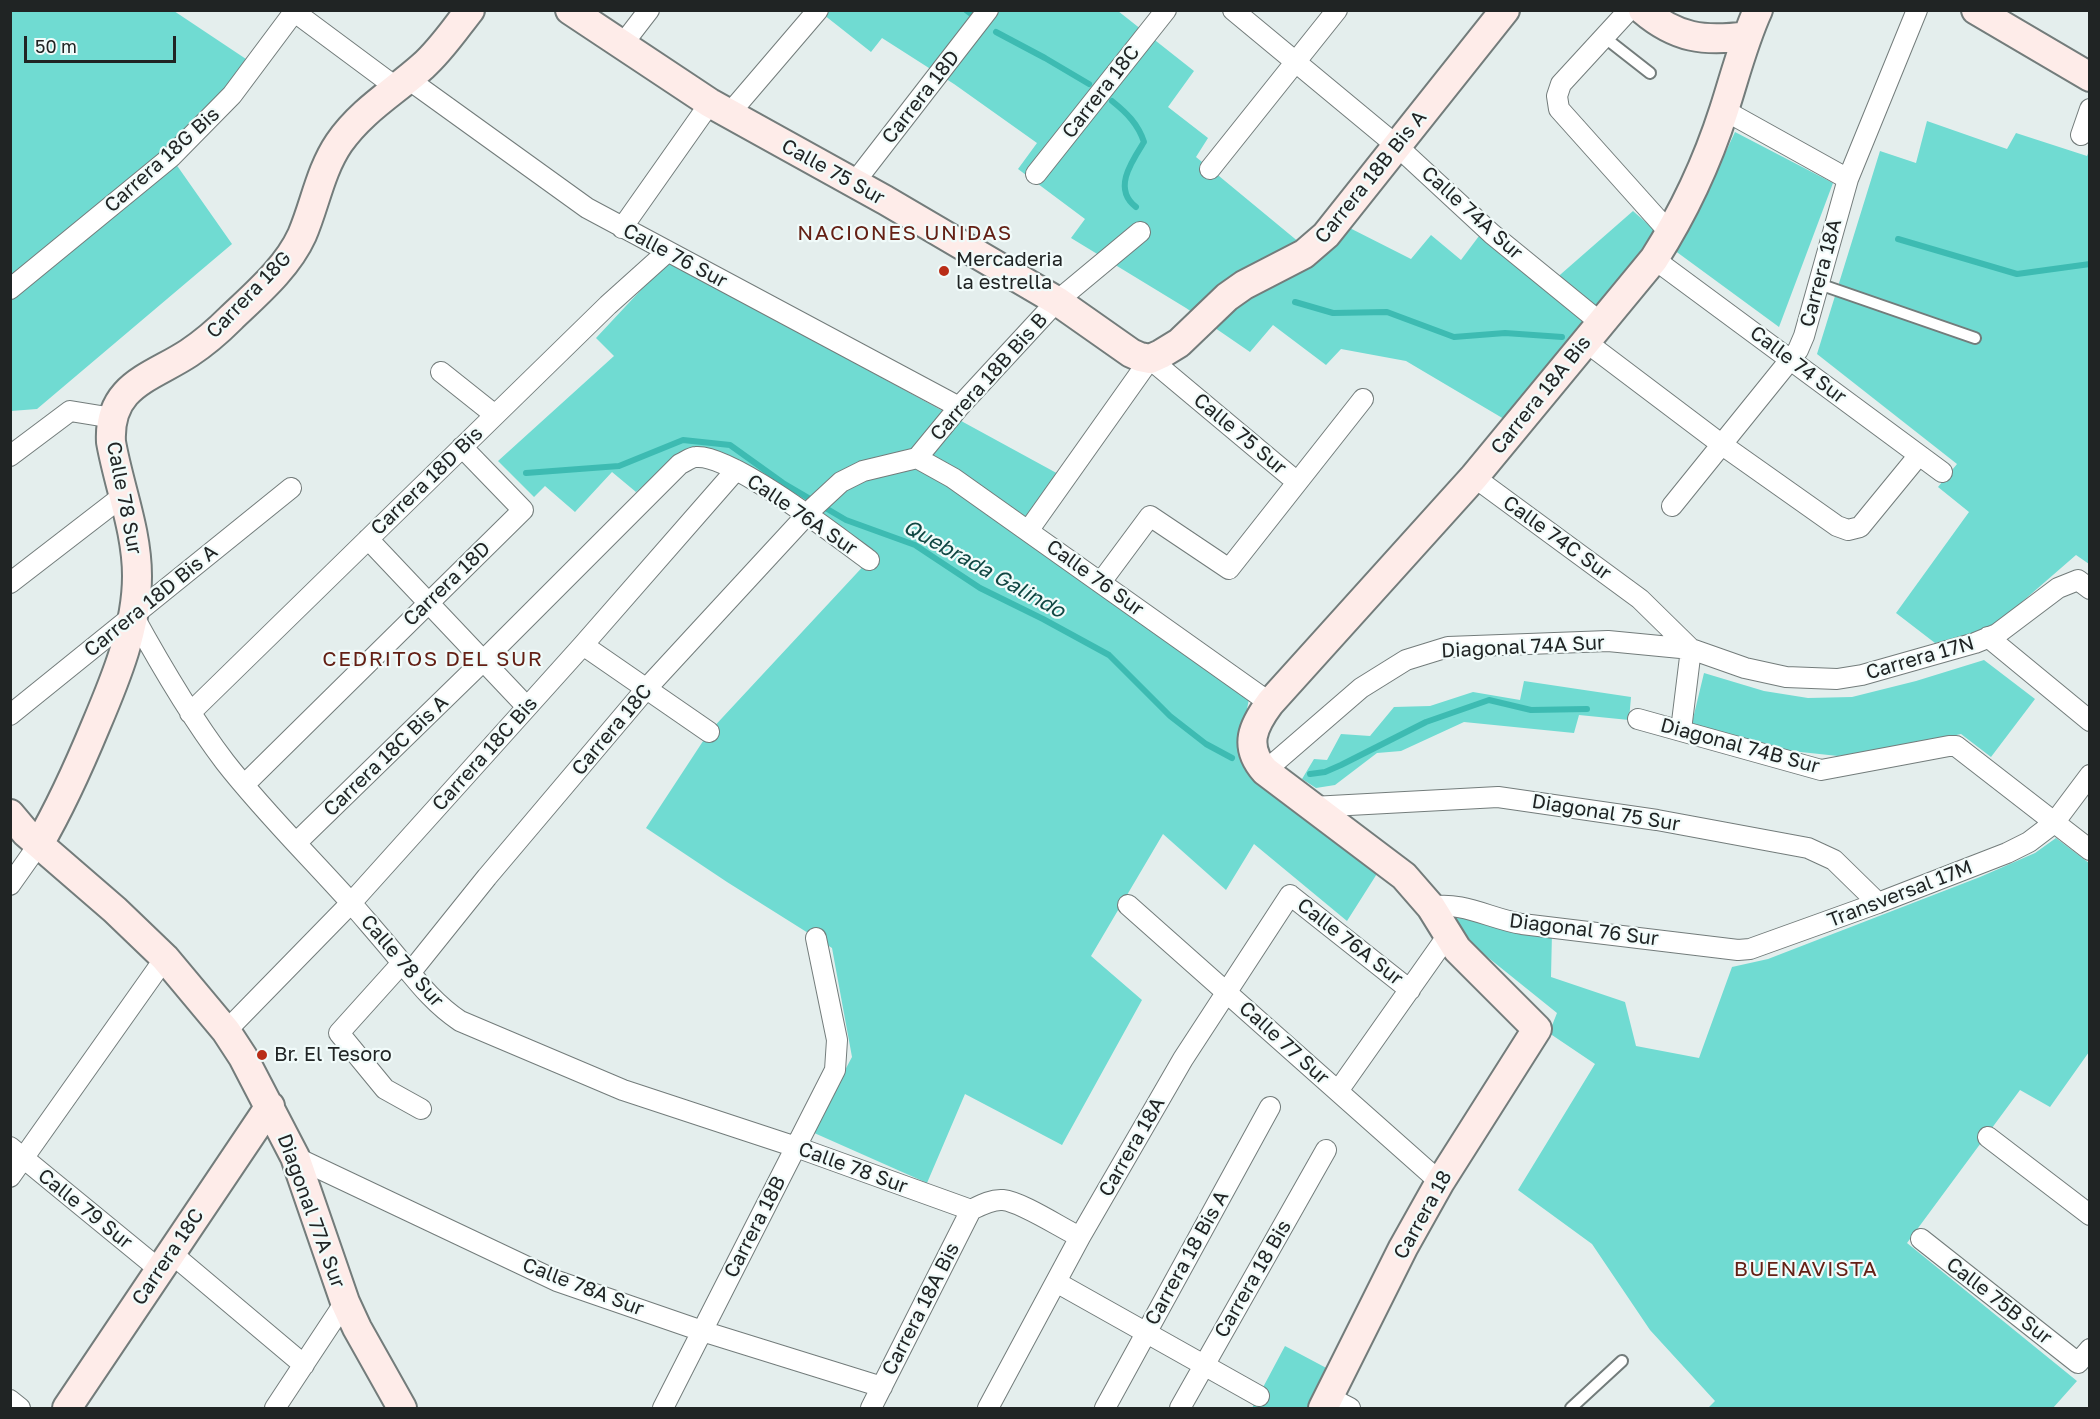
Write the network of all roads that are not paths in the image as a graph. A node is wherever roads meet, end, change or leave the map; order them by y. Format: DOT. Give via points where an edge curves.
graph roads {
  1 [pos="470,10"];
  2 [pos="570,10"];
  3 [pos="649,10"];
  4 [pos="818,10"];
  5 [pos="988,10"];
  6 [pos="1166,10"];
  7 [pos="1233,10"];
  8 [pos="1337,10"];
  9 [pos="1504,10"];
  10 [pos="1629,10"];
  11 [pos="1643,10"];
  12 [pos="1758,10"];
  13 [pos="1917,10"];
  14 [pos="1976,10"];
  15 [pos="293,11"];
  16 [pos="1746,36"];
  17 [pos="1604,37"];
  18 [pos="622,45"];
  19 [pos="1296,62"];
  20 [pos="1650,73"];
  21 [pos="2090,77"];
  22 [pos="403,83"];
  23 [pos="720,109"];
  24 [pos="2090,109"];
  25 [pos="1724,110"];
  26 [pos="2081,135"];
  27 [pos="1397,146"];
  28 [pos="1210,169"];
  29 [pos="1036,174"];
  30 [pos="1848,179"];
  31 [pos="854,183"];
  32 [pos="622,228"];
  33 [pos="1140,231"];
  34 [pos="1670,233"];
  35 [pos="667,252"];
  36 [pos="1654,259"];
  37 [pos="1819,284"];
  38 [pos="10,289"];
  39 [pos="1057,301"];
  40 [pos="1593,332"];
  41 [pos="1975,338"];
  42 [pos="1149,358"];
  43 [pos="1791,360"];
  44 [pos="441,372"];
  45 [pos="1363,399"];
  46 [pos="958,407"];
  47 [pos="495,415"];
  48 [pos="113,418"];
  49 [pos="1721,444"];
  50 [pos="462,447"];
  51 [pos="1919,455"];
  52 [pos="10,456"];
  53 [pos="917,458"];
  54 [pos="736,470"];
  55 [pos="1942,472"];
  56 [pos="1474,477"];
  57 [pos="1298,482"];
  58 [pos="291,488"];
  59 [pos="653,490"];
  60 [pos="123,495"];
  61 [pos="816,506"];
  62 [pos="1672,506"];
  63 [pos="1028,531"];
  64 [pos="368,539"];
  65 [pos="869,560"];
  66 [pos="1101,582"];
  67 [pos="10,584"];
  68 [pos="2084,584"];
  69 [pos="428,603"];
  70 [pos="133,615"];
  71 [pos="1988,637"];
  72 [pos="583,645"];
  73 [pos="1691,649"];
  74 [pos="483,661"];
  75 [pos="1745,668"];
  76 [pos="645,689"];
  77 [pos="1270,703"];
  78 [pos="527,707"];
  79 [pos="190,713"];
  80 [pos="10,715"];
  81 [pos="1638,719"];
  82 [pos="2090,721"];
  83 [pos="1680,730"];
  84 [pos="709,732"];
  85 [pos="1265,771"];
  86 [pos="2090,775"];
  87 [pos="244,785"];
  88 [pos="1312,807"];
  89 [pos="10,814"];
  90 [pos="2054,823"];
  91 [pos="296,843"];
  92 [pos="39,844"];
  93 [pos="2090,850"];
  94 [pos="10,885"];
  95 [pos="1290,895"];
  96 [pos="351,903"];
  97 [pos="1878,903"];
  98 [pos="1128,905"];
  99 [pos="1431,907"];
  100 [pos="1448,935"];
  101 [pos="816,938"];
  102 [pos="1738,950"];
  103 [pos="165,958"];
  104 [pos="406,968"];
  105 [pos="1410,990"];
  106 [pos="1227,993"];
  107 [pos="226,1031"];
  108 [pos="1338,1091"];
  109 [pos="270,1106"];
  110 [pos="1270,1107"];
  111 [pos="421,1109"];
  112 [pos="1988,1137"];
  113 [pos="796,1147"];
  114 [pos="1326,1150"];
  115 [pos="17,1153"];
  116 [pos="295,1157"];
  117 [pos="10,1177"];
  118 [pos="1440,1182"];
  119 [pos="971,1210"];
  120 [pos="2090,1215"];
  121 [pos="1080,1237"];
  122 [pos="1921,1239"];
  123 [pos="165,1262"];
  124 [pos="1056,1282"];
  125 [pos="345,1302"];
  126 [pos="702,1330"];
  127 [pos="1146,1333"];
  128 [pos="2084,1356"];
  129 [pos="1622,1361"];
  130 [pos="304,1365"];
  131 [pos="1204,1365"];
  132 [pos="882,1388"];
  133 [pos="1259,1396"];
  134 [pos="10,1400"];
  135 [pos="1334,1405"];
  136 [pos="20,1408"];
  137 [pos="67,1408"];
  138 [pos="276,1408"];
  139 [pos="402,1408"];
  140 [pos="663,1408"];
  141 [pos="871,1408"];
  142 [pos="988,1408"];
  143 [pos="1105,1408"];
  144 [pos="1180,1408"];
  145 [pos="1571,1408"];
  1 -- 22 [label="street, Carrera 18G" via="426,64"];
  2 -- 18 [label="street, Calle 75 Sur"];
  3 -- 18 [label="street"];
  4 -- 23 [label="street"];
  5 -- 31 [label="street, Carrera 18D"];
  6 -- 29 [label="street, Carrera 18C"];
  7 -- 19 [label="street, Calle 74A Sur"];
  8 -- 19 [label="street"];
  9 -- 27 [label="street, Carrera 18B Bis A"];
  10 -- 17 [label="street"];
  11 -- 16 [label="street" via="1680,34 1711,39"];
  12 -- 16 [label="street, Carrera 18A Bis"];
  13 -- 30 [label="street, Carrera 18A"];
  14 -- 21 [label="street"];
  15 -- 22 [label="street, Calle 76 Sur"];
  15 -- 38 [label="street, Carrera 18G Bis" via="232,95 171,157"];
  16 -- 25 [label="street, Carrera 18A Bis"];
  17 -- 20 [label="lane"];
  17 -- 34 [label="street" via="1561,84 1557,96 1559,109"];
  18 -- 23 [label="street, Calle 75 Sur"];
  19 -- 27 [label="street, Calle 74A Sur"];
  19 -- 28 [label="street"];
  22 -- 32 [label="street, Calle 76 Sur"];
  22 -- 48 [label="street, Carrera 18G" via="366,111 339,144 324,171 301,238 277,272 189,353 131,387"];
  23 -- 31 [label="street, Calle 75 Sur"];
  23 -- 32 [label="street"];
  24 -- 26 [label="street"];
  25 -- 30 [label="street"];
  25 -- 34 [label="street, Carrera 18A Bis" via="1697,180"];
  27 -- 40 [label="street, Calle 74A Sur"];
  27 -- 42 [label="street, Carrera 18B Bis A" via="1317,244 1244,285 1179,343"];
  30 -- 37 [label="street, Carrera 18A"];
  31 -- 39 [label="street, Calle 75 Sur"];
  32 -- 35 [label="street, Calle 76 Sur"];
  33 -- 39 [label="street, Carrera 18B Bis B"];
  34 -- 36 [label="street, Carrera 18A Bis"];
  35 -- 46 [label="street, Calle 76 Sur"];
  35 -- 47 [label="street, Carrera 18D Bis"];
  36 -- 40 [label="street, Carrera 18A Bis"];
  36 -- 43 [label="street, Calle 74 Sur"];
  37 -- 41 [label="lane"];
  37 -- 43 [label="street, Carrera 18A" via="1804,336"];
  39 -- 42 [label="street, Calle 75 Sur" via="1131,353"];
  39 -- 46 [label="street, Carrera 18B Bis B"];
  40 -- 49 [label="street, Calle 74A Sur"];
  40 -- 56 [label="street, Carrera 18A Bis"];
  42 -- 57 [label="street, Calle 75 Sur"];
  42 -- 63 [label="street, Carrera 18B Bis A"];
  43 -- 49 [label="street, Carrera 18A"];
  43 -- 51 [label="street, Calle 74 Sur"];
  44 -- 47 [label="street"];
  45 -- 57 [label="street"];
  46 -- 53 [label="street, Carrera 18B Bis B"];
  47 -- 50 [label="street, Carrera 18D Bis"];
  48 -- 52 [label="street" via="70,411"];
  48 -- 60 [label="street, Calle 78 Sur" via="111,442"];
  49 -- 51 [label="street, Calle 74A Sur" via="1848,530 1860,527"];
  49 -- 62 [label="street, Carrera 18A"];
  50 -- 64 [label="street, Carrera 18D Bis"];
  50 -- 69 [label="street, Carrera 18D" via="523,510"];
  51 -- 55 [label="street, Calle 74 Sur"];
  53 -- 61 [label="street, Carrera 18B Bis B" via="863,471 841,482"];
  53 -- 63 [label="street, Calle 76 Sur" via="953,478"];
  54 -- 59 [label="street, Calle 76A Sur" via="713,459 696,457 680,464"];
  54 -- 61 [label="street, Calle 76A Sur"];
  54 -- 72 [label="street, Carrera 18C Bis"];
  56 -- 73 [label="street, Calle 74C Sur" via="1640,599"];
  56 -- 77 [label="street, Carrera 18A Bis"];
  57 -- 66 [label="street" via="1229,569 1150,516"];
  58 -- 70 [label="street, Carrera 18D Bis A"];
  59 -- 74 [label="street, Carrera 18C Bis A"];
  60 -- 67 [label="street"];
  60 -- 70 [label="street, Calle 78 Sur" via="136,556"];
  61 -- 65 [label="street, Calle 76A Sur"];
  61 -- 76 [label="street, Carrera 18C"];
  63 -- 66 [label="street, Calle 76 Sur"];
  64 -- 69 [label="street"];
  64 -- 79 [label="street, Carrera 18D Bis"];
  66 -- 77 [label="street, Calle 76 Sur"];
  68 -- 71 [label="street, Carrera 17N" via="2058,588"];
  69 -- 74 [label="street"];
  69 -- 87 [label="street, Carrera 18D"];
  70 -- 79 [label="street, Calle 78 Sur"];
  70 -- 80 [label="street, Carrera 18D Bis A"];
  70 -- 92 [label="street" via="102,710"];
  71 -- 75 [label="street, Carrera 17N" via="1885,669 1837,679 1786,676"];
  71 -- 82 [label="street"];
  72 -- 76 [label="street"];
  72 -- 78 [label="street, Carrera 18C Bis"];
  73 -- 75 [label="street, Diagonal 74A Sur"];
  73 -- 83 [label="street"];
  73 -- 85 [label="street, Diagonal 74A Sur" via="1608,641 1448,646 1406,660 1361,688"];
  74 -- 78 [label="street"];
  74 -- 91 [label="street, Carrera 18C Bis A"];
  76 -- 84 [label="street"];
  76 -- 104 [label="street, Carrera 18C" via="488,877"];
  77 -- 85 [label="street, Carrera 18A Bis" via="1253,735 1254,753"];
  78 -- 96 [label="street, Carrera 18C Bis"];
  79 -- 87 [label="street, Calle 78 Sur"];
  81 -- 83 [label="street, Diagonal 74B Sur"];
  83 -- 90 [label="street, Diagonal 74B Sur" via="1821,770 1956,746"];
  85 -- 88 [label="street"];
  86 -- 90 [label="street, Transversal 17M"];
  87 -- 91 [label="street, Calle 78 Sur"];
  88 -- 97 [label="street, Diagonal 75 Sur" via="1498,797 1657,820 1808,848 1834,860"];
  88 -- 99 [label="street" via="1404,876"];
  89 -- 92 [label="street, Diagonal 77A Sur"];
  90 -- 93 [label="street"];
  90 -- 97 [label="street, Transversal 17M" via="2007,853"];
  91 -- 96 [label="street, Calle 78 Sur"];
  92 -- 94 [label="street"];
  92 -- 103 [label="street, Diagonal 77A Sur"];
  95 -- 105 [label="street, Calle 76A Sur"];
  95 -- 106 [label="street, Carrera 18A"];
  96 -- 104 [label="street, Calle 78 Sur"];
  96 -- 107 [label="street, Carrera 18C Bis"];
  97 -- 102 [label="street, Transversal 17M" via="1761,946"];
  98 -- 106 [label="street, Calle 77 Sur"];
  99 -- 100 [label="street"];
  99 -- 102 [label="street, Diagonal 76 Sur" via="1455,906 1522,924"];
  100 -- 105 [label="street"];
  100 -- 118 [label="street, Carrera 18" via="1457,949 1537,1029"];
  101 -- 113 [label="street, Carrera 18B" via="837,1055 835,1070"];
  103 -- 107 [label="street, Diagonal 77A Sur"];
  103 -- 115 [label="street"];
  104 -- 111 [label="street, Carrera 18C" via="339,1033 385,1089"];
  104 -- 113 [label="street, Calle 78 Sur" via="443,1010 460,1021 622,1090"];
  105 -- 108 [label="street"];
  106 -- 108 [label="street, Calle 77 Sur"];
  106 -- 121 [label="street, Carrera 18A" via="1183,1059"];
  107 -- 109 [label="street, Diagonal 77A Sur"];
  108 -- 118 [label="street, Calle 77 Sur"];
  109 -- 116 [label="street, Diagonal 77A Sur"];
  109 -- 123 [label="street, Carrera 18C"];
  110 -- 127 [label="street, Carrera 18 Bis A"];
  112 -- 120 [label="street"];
  113 -- 119 [label="street, Calle 78 Sur"];
  113 -- 126 [label="street, Carrera 18B"];
  114 -- 131 [label="street, Carrera 18 Bis"];
  115 -- 117 [label="street"];
  115 -- 123 [label="street, Calle 79 Sur"];
  116 -- 125 [label="street, Diagonal 77A Sur"];
  116 -- 126 [label="street, Calle 78A Sur" via="557,1281"];
  118 -- 135 [label="street, Carrera 18" via="1403,1248"];
  119 -- 121 [label="street" via="1003,1200"];
  119 -- 132 [label="street, Carrera 18A Bis"];
  121 -- 124 [label="street, Carrera 18A"];
  122 -- 128 [label="street, Calle 75B Sur"];
  123 -- 130 [label="street, Calle 79 Sur"];
  123 -- 137 [label="street, Carrera 18C"];
  124 -- 127 [label="street"];
  124 -- 142 [label="street, Carrera 18A"];
  125 -- 130 [label="street"];
  125 -- 139 [label="street, Diagonal 77A Sur"];
  126 -- 132 [label="street, Calle 78A Sur"];
  126 -- 140 [label="street, Carrera 18B"];
  127 -- 131 [label="street"];
  127 -- 143 [label="street, Carrera 18 Bis A"];
  129 -- 145 [label="lane"];
  130 -- 138 [label="street"];
  131 -- 133 [label="street"];
  131 -- 144 [label="street, Carrera 18 Bis"];
  132 -- 141 [label="street, Carrera 18A Bis"];
  134 -- 136 [label="street"];
}
